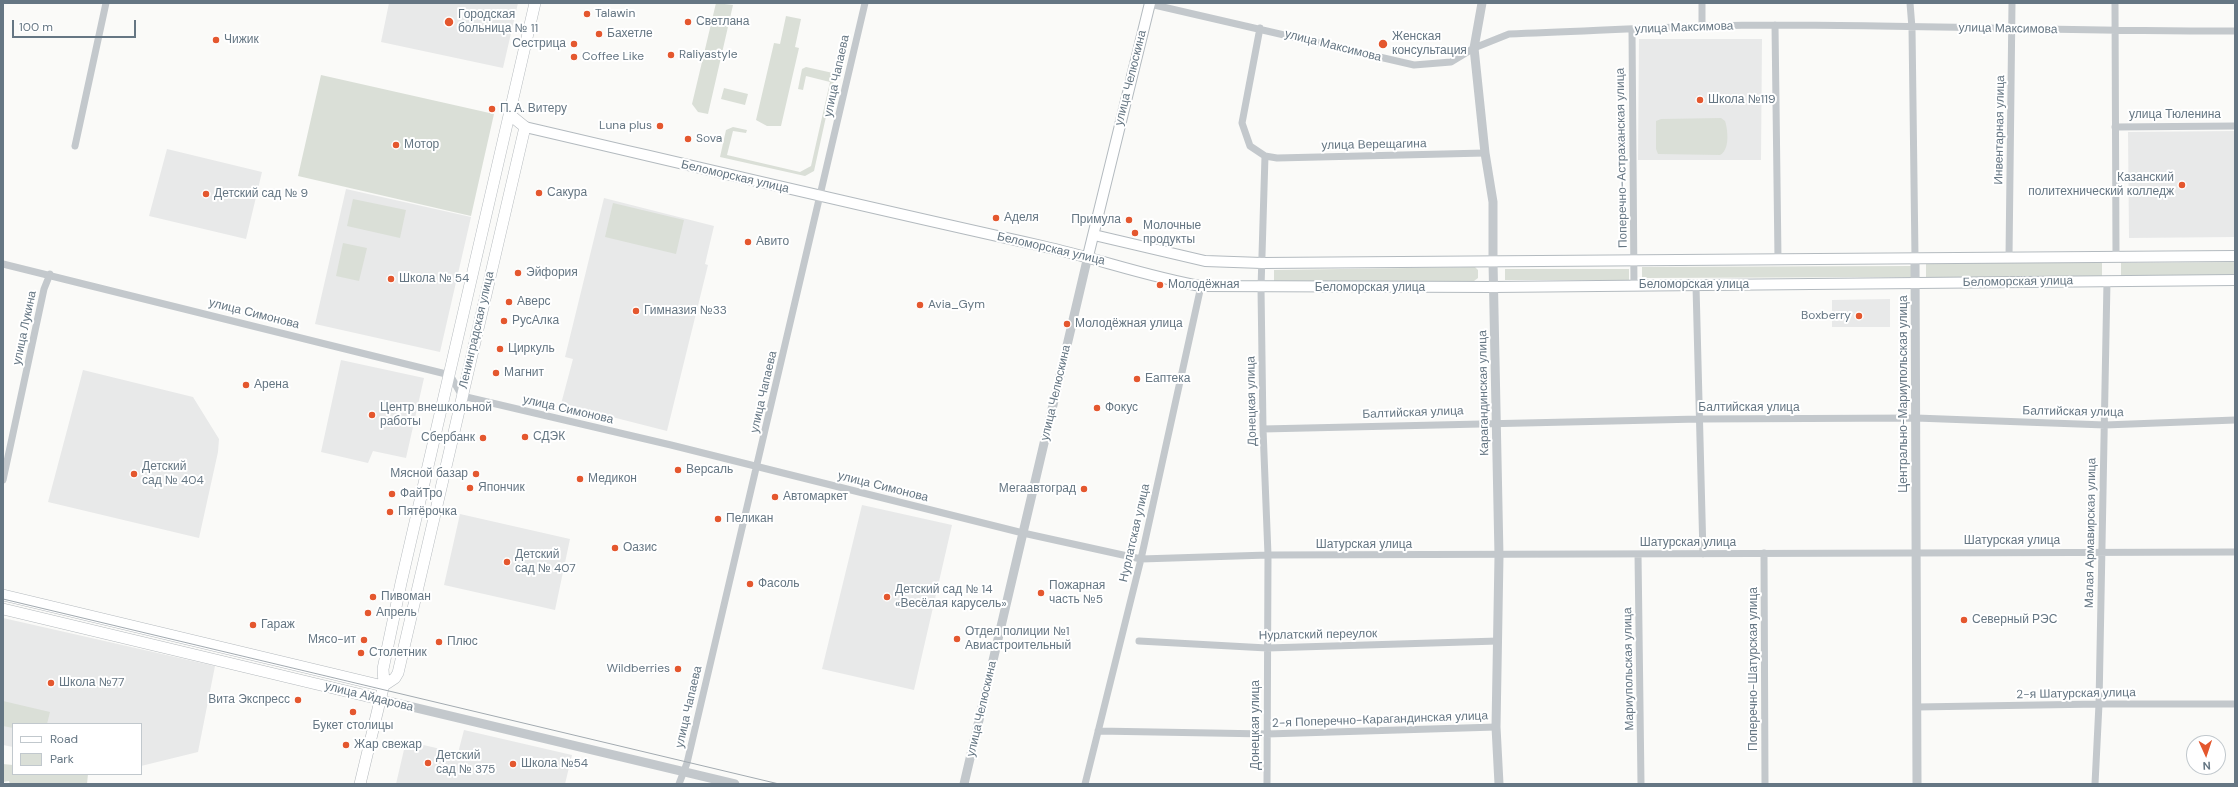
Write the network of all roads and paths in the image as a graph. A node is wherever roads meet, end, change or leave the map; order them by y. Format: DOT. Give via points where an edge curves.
graph roads {
  1 [pos="106,3"];
  2 [pos="535,3"];
  3 [pos="865,3"];
  4 [pos="1149,3"];
  5 [pos="1482,3"];
  6 [pos="1702,3"];
  7 [pos="1910,3"];
  8 [pos="2012,3"];
  9 [pos="2115,3"];
  10 [pos="1775,25"];
  11 [pos="1702,27"];
  12 [pos="1260,28"];
  13 [pos="1912,28"];
  14 [pos="2012,28"];
  15 [pos="1632,30"];
  16 [pos="2115,31"];
  17 [pos="2235,31"];
  18 [pos="1474,48"];
  19 [pos="509,114"];
  20 [pos="2235,126"];
  21 [pos="525,127"];
  22 [pos="2115,127"];
  23 [pos="75,146"];
  24 [pos="1485,153"];
  25 [pos="1265,156"];
  26 [pos="820,196"];
  27 [pos="1094,235"];
  28 [pos="1088,256"];
  29 [pos="2116,256"];
  30 [pos="2235,256"];
  31 [pos="1915,257"];
  32 [pos="2009,257"];
  33 [pos="1778,259"];
  34 [pos="1634,260"];
  35 [pos="1492,262"];
  36 [pos="1262,263"];
  37 [pos="3,264"];
  38 [pos="50,274"];
  39 [pos="2235,280"];
  40 [pos="2107,281"];
  41 [pos="1915,283"];
  42 [pos="1201,286"];
  43 [pos="1634,286"];
  44 [pos="1696,286"];
  45 [pos="1494,287"];
  46 [pos="1261,288"];
  47 [pos="450,375"];
  48 [pos="462,396"];
  49 [pos="1916,418"];
  50 [pos="1700,419"];
  51 [pos="2235,420"];
  52 [pos="1498,422"];
  53 [pos="2105,425"];
  54 [pos="1263,429"];
  55 [pos="757,468"];
  56 [pos="3,480"];
  57 [pos="1023,533"];
  58 [pos="2102,552"];
  59 [pos="2235,552"];
  60 [pos="1764,553"];
  61 [pos="1917,553"];
  62 [pos="1638,554"];
  63 [pos="1703,554"];
  64 [pos="1268,555"];
  65 [pos="1500,556"];
  66 [pos="1141,559"];
  67 [pos="3,595"];
  68 [pos="3,609"];
  69 [pos="1139,641"];
  70 [pos="1498,641"];
  71 [pos="1267,648"];
  72 [pos="383,686"];
  73 [pos="379,699"];
  74 [pos="2099,704"];
  75 [pos="2235,704"];
  76 [pos="1917,707"];
  77 [pos="1496,727"];
  78 [pos="1098,731"];
  79 [pos="1267,734"];
  80 [pos="682,772"];
  81 [pos="360,784"];
  82 [pos="679,784"];
  83 [pos="735,784"];
  84 [pos="964,784"];
  85 [pos="1085,784"];
  86 [pos="1268,784"];
  87 [pos="1499,784"];
  88 [pos="1641,784"];
  89 [pos="1766,784"];
  90 [pos="1917,784"];
  91 [pos="2095,784"];
  1 -- 23 [label="street"];
  2 -- 19 [label="main road, Ленинградская улица"];
  3 -- 26 [label="street, улица Чапаева"];
  4 -- 12 [label="street, улица Максимова"];
  4 -- 27 [label="main road, улица Челюскина"];
  5 -- 18 [label="street, Карагандинская улица"];
  6 -- 11 [label="street"];
  7 -- 13 [label="street, Центрально-Мариупольская улица"];
  8 -- 14 [label="street, Инвентарная улица"];
  9 -- 16 [label="street"];
  10 -- 11 [label="street, улица Максимова"];
  10 -- 13 [label="street, улица Максимова"];
  10 -- 33 [label="street"];
  11 -- 15 [label="street, улица Максимова"];
  12 -- 18 [label="street, улица Максимова" via="1414,65 1451,62"];
  12 -- 25 [label="street" via="1242,123 1250,146"];
  13 -- 14 [label="street, улица Максимова"];
  13 -- 31 [label="street, Центрально-Мариупольская улица"];
  14 -- 16 [label="street, улица Максимова"];
  14 -- 32 [label="street, Инвентарная улица"];
  15 -- 18 [label="street, улица Максимова" via="1509,34"];
  15 -- 34 [label="street, Поперечно-Астраханская улица"];
  16 -- 17 [label="street, улица Максимова"];
  16 -- 22 [label="street"];
  18 -- 24 [label="street, Карагандинская улица"];
  19 -- 21 [label="main road"];
  19 -- 47 [label="main road, Ленинградская улица"];
  20 -- 22 [label="street, улица Тюленина"];
  21 -- 26 [label="main road, Беломорская улица"];
  21 -- 48 [label="main road, Ленинградская улица"];
  22 -- 29 [label="street"];
  24 -- 25 [label="street, улица Верещагина" via="1277,158"];
  24 -- 35 [label="street, Карагандинская улица" via="1493,202"];
  25 -- 36 [label="street, Донецкая улица"];
  26 -- 28 [label="main road, Беломорская улица"];
  26 -- 55 [label="street, улица Чапаева"];
  27 -- 28 [label="main road, улица Челюскина"];
  27 -- 36 [label="main road, Беломорская улица" via="1205,262"];
  28 -- 42 [label="main road, Беломорская улица" via="1163,278"];
  28 -- 57 [label="street, улица Челюскина"];
  29 -- 30 [label="main road, Беломорская улица"];
  29 -- 32 [label="main road, Беломорская улица"];
  31 -- 32 [label="main road, Беломорская улица"];
  31 -- 33 [label="main road, Беломорская улица"];
  31 -- 41 [label="street, Центрально-Мариупольская улица"];
  33 -- 34 [label="main road, Беломорская улица"];
  34 -- 35 [label="main road, Беломорская улица"];
  34 -- 43 [label="street, Поперечно-Астраханская улица"];
  35 -- 36 [label="main road, Беломорская улица"];
  35 -- 45 [label="street, Карагандинская улица"];
  36 -- 46 [label="street, Донецкая улица"];
  37 -- 38 [label="street, улица Симонова"];
  38 -- 47 [label="street, улица Симонова"];
  38 -- 56 [label="street, улица Лукина" via="44,289"];
  39 -- 40 [label="main road, Беломорская улица"];
  40 -- 41 [label="main road, Беломорская улица"];
  40 -- 53 [label="street, Малая Армавирская улица"];
  41 -- 44 [label="main road, Беломорская улица"];
  41 -- 49 [label="street, Центрально-Мариупольская улица"];
  42 -- 46 [label="main road, Беломорская улица"];
  42 -- 66 [label="street, Нурлатская улица"];
  43 -- 44 [label="main road, Беломорская улица"];
  43 -- 45 [label="main road, Беломорская улица"];
  44 -- 50 [label="street"];
  45 -- 46 [label="main road, Беломорская улица"];
  45 -- 52 [label="street, Карагандинская улица"];
  46 -- 54 [label="street, Донецкая улица"];
  47 -- 48 [label="street"];
  47 -- 72 [label="main road, Ленинградская улица" via="401,583 383,669"];
  48 -- 55 [label="street, улица Симонова"];
  48 -- 72 [label="main road, Ленинградская улица" via="398,673"];
  49 -- 50 [label="street, Балтийская улица"];
  49 -- 53 [label="street, Балтийская улица"];
  49 -- 61 [label="street, Центрально-Мариупольская улица"];
  50 -- 52 [label="street, Балтийская улица"];
  50 -- 63 [label="street"];
  51 -- 53 [label="street, Балтийская улица"];
  52 -- 54 [label="street, Балтийская улица"];
  52 -- 65 [label="street, Карагандинская улица"];
  53 -- 58 [label="street, Малая Армавирская улица"];
  54 -- 64 [label="street, Донецкая улица"];
  55 -- 57 [label="street, улица Симонова"];
  55 -- 80 [label="street, улица Чапаева" via="687,763"];
  57 -- 66 [label="street, улица Симонова"];
  57 -- 84 [label="street, улица Челюскина"];
  58 -- 59 [label="street, Шатурская улица"];
  58 -- 61 [label="street, Шатурская улица"];
  58 -- 74 [label="street, Малая Армавирская улица"];
  60 -- 61 [label="street, Шатурская улица"];
  60 -- 63 [label="street, Шатурская улица"];
  60 -- 89 [label="street, Поперечно-Шатурская улица"];
  61 -- 76 [label="street, Центрально-Мариупольская улица"];
  62 -- 63 [label="street, Шатурская улица"];
  62 -- 65 [label="street, Шатурская улица"];
  62 -- 88 [label="street, Мариупольская улица"];
  64 -- 65 [label="street, Шатурская улица"];
  64 -- 66 [label="street, Шатурская улица"];
  64 -- 71 [label="street, Донецкая улица"];
  65 -- 70 [label="street, Карагандинская улица"];
  66 -- 78 [label="street, Нурлатская улица"];
  67 -- 72 [label="main road, улица Айдарова"];
  68 -- 73 [label="main road, улица Айдарова"];
  69 -- 71 [label="street, Нурлатский переулок"];
  70 -- 71 [label="street, Нурлатский переулок"];
  70 -- 77 [label="street, Карагандинская улица"];
  71 -- 79 [label="street, Донецкая улица"];
  72 -- 73 [label="main road, Ленинградская улица"];
  73 -- 80 [label="street, улица Айдарова"];
  73 -- 81 [label="main road, Ленинградская улица"];
  74 -- 75 [label="street, 2-я Шатурская улица"];
  74 -- 76 [label="street, 2-я Шатурская улица"];
  74 -- 91 [label="street, Малая Армавирская улица"];
  76 -- 90 [label="street, Центрально-Мариупольская улица"];
  77 -- 79 [label="street, 2-я Поперечно-Карагандинская улица"];
  77 -- 87 [label="street, Карагандинская улица"];
  78 -- 79 [label="street, 2-я Поперечно-Карагандинская улица"];
  78 -- 85 [label="street, Нурлатская улица"];
  79 -- 86 [label="street, Донецкая улица"];
  80 -- 82 [label="street, улица Чапаева"];
  80 -- 83 [label="street, улица Айдарова"];
}
